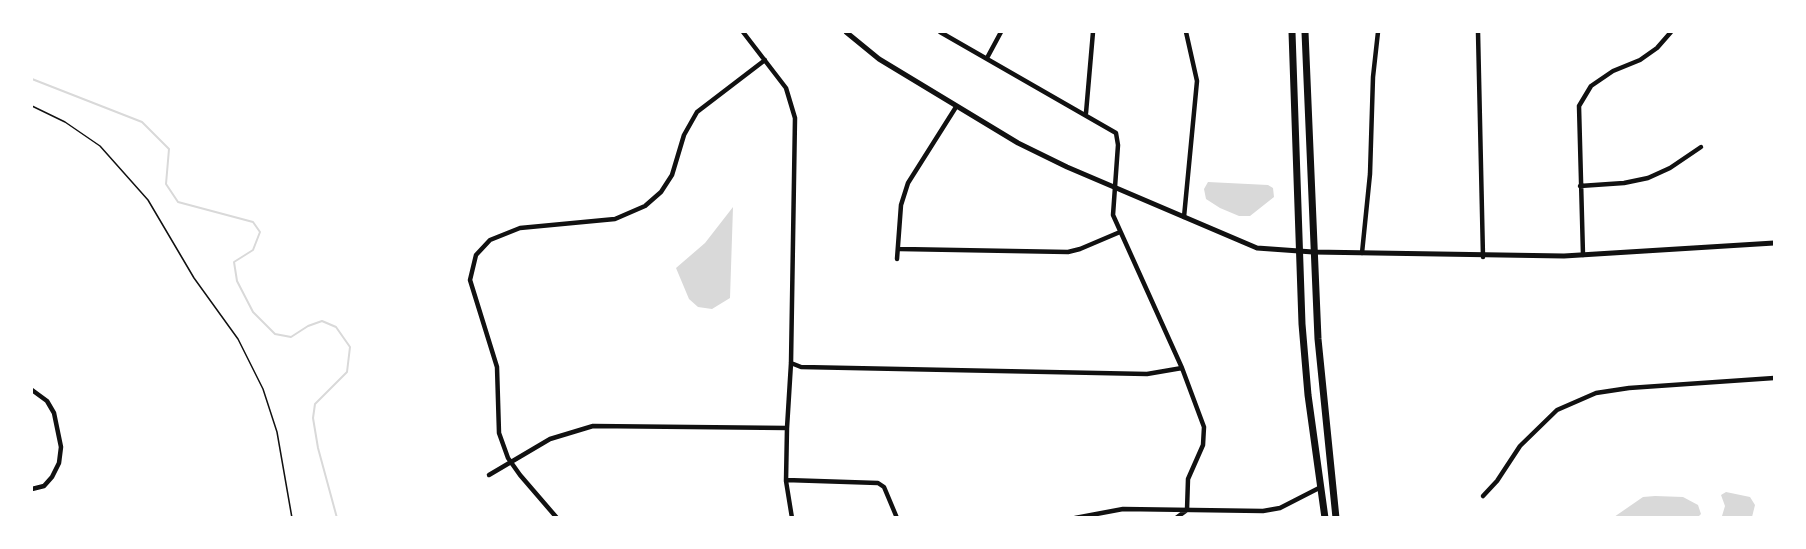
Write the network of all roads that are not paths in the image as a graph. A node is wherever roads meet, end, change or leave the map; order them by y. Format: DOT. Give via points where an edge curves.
graph roads {
  1 [pos="743,32"];
  2 [pos="846,32"];
  3 [pos="940,32"];
  4 [pos="1001,32"];
  5 [pos="1093,32"];
  6 [pos="1186,32"];
  7 [pos="1292,32"];
  8 [pos="1305,32"];
  9 [pos="1378,32"];
  10 [pos="1478,32"];
  11 [pos="1671,32"];
  12 [pos="987,58"];
  13 [pos="765,60"];
  14 [pos="956,107"];
  15 [pos="1086,113"];
  16 [pos="1701,147"];
  17 [pos="1580,186"];
  18 [pos="1114,187"];
  19 [pos="1184,217"];
  20 [pos="1120,232"];
  21 [pos="1774,243"];
  22 [pos="900,249"];
  23 [pos="1300,252"];
  24 [pos="1313,252"];
  25 [pos="1362,253"];
  26 [pos="1583,255"];
  27 [pos="1483,257"];
  28 [pos="897,258"];
  29 [pos="791,363"];
  30 [pos="1182,368"];
  31 [pos="1774,378"];
  32 [pos="32,390"];
  33 [pos="787,428"];
  34 [pos="511,462"];
  35 [pos="489,475"];
  36 [pos="786,480"];
  37 [pos="1321,487"];
  38 [pos="32,489"];
  39 [pos="1483,496"];
  40 [pos="1186,510"];
  41 [pos="1238,510"];
  42 [pos="557,518"];
  43 [pos="792,518"];
  44 [pos="897,518"];
  45 [pos="1075,518"];
  46 [pos="1176,518"];
  47 [pos="1241,518"];
  48 [pos="1325,518"];
  49 [pos="1336,518"];
  1 -- 13 [label="street"];
  2 -- 14 [label="street" via="879,59"];
  3 -- 12 [label="street"];
  4 -- 12 [label="street"];
  5 -- 15 [label="street"];
  6 -- 19 [label="street" via="1197,81"];
  7 -- 23 [label="main road"];
  8 -- 24 [label="main road"];
  9 -- 25 [label="street"];
  10 -- 27 [label="street"];
  11 -- 17 [label="street" via="1657,48 1613,71 1583,96 1579,106"];
  12 -- 15 [label="street"];
  13 -- 29 [label="street" via="786,88 795,117"];
  13 -- 34 [label="street" via="697,112 684,135 672,175 645,206 615,219 520,228 501,234 478,251 470,280 497,368 499,433"];
  14 -- 18 [label="street" via="1026,147"];
  14 -- 22 [label="street" via="908,183 901,205"];
  15 -- 18 [label="street" via="1111,127 1117,136"];
  16 -- 17 [label="street" via="1648,178"];
  17 -- 26 [label="street"];
  18 -- 19 [label="street"];
  18 -- 20 [label="street" via="1111,208"];
  19 -- 23 [label="street" via="1257,248"];
  20 -- 22 [label="street" via="1068,252"];
  20 -- 30 [label="street"];
  21 -- 26 [label="street"];
  22 -- 28 [label="street"];
  23 -- 24 [label="street"];
  23 -- 37 [label="main road" via="1307,383"];
  24 -- 25 [label="street"];
  24 -- 49 [label="main road" via="1321,381"];
  25 -- 27 [label="street"];
  26 -- 27 [label="street"];
  29 -- 30 [label="street" via="1147,374"];
  29 -- 33 [label="street"];
  30 -- 40 [label="street" via="1203,427 1203,445 1188,479"];
  31 -- 39 [label="street" via="1596,393 1557,410 1520,446"];
  32 -- 38 [label="street" via="47,401 54,413 61,447 52,477 44,486"];
  33 -- 34 [label="street" via="593,426 550,439"];
  33 -- 36 [label="street"];
  34 -- 35 [label="street"];
  34 -- 42 [label="street"];
  36 -- 43 [label="street"];
  36 -- 44 [label="street" via="878,483 884,487"];
  37 -- 41 [label="street" via="1280,507"];
  37 -- 48 [label="main road"];
  40 -- 41 [label="street"];
  40 -- 45 [label="street" via="1110,510"];
  40 -- 46 [label="street"];
  41 -- 47 [label="street"];
}
